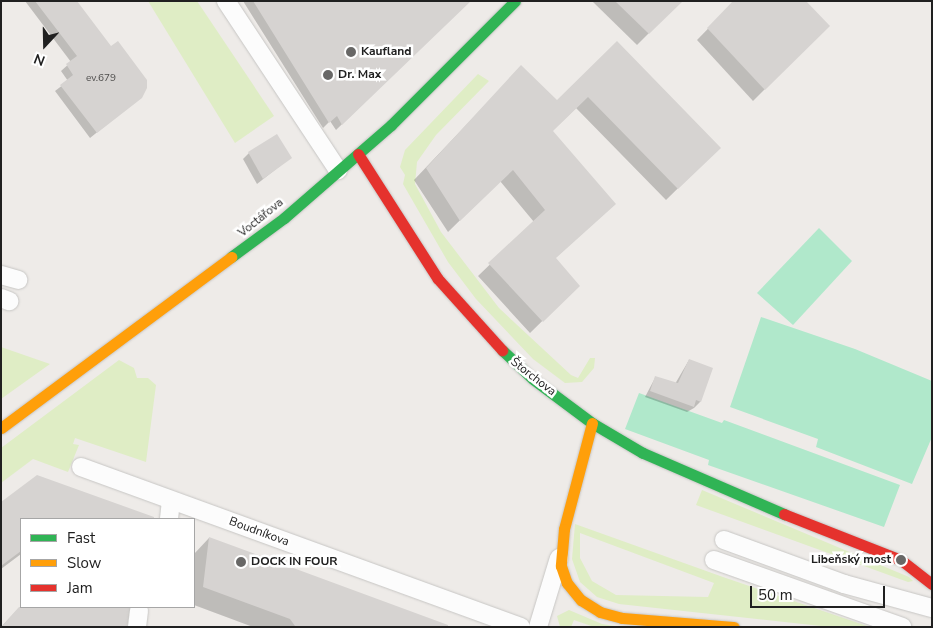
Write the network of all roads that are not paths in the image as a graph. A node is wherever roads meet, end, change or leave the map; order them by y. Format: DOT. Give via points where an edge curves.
graph roads {
  1 [pos="226,1"];
  2 [pos="515,1"];
  3 [pos="358,154"];
  4 [pos="338,170"];
  5 [pos="592,423"];
  6 [pos="1,428"];
  7 [pos="81,468"];
  8 [pos="172,500"];
  9 [pos="169,518"];
  10 [pos="724,540"];
  11 [pos="561,551"];
  12 [pos="714,560"];
  13 [pos="932,584"];
  14 [pos="932,608"];
  15 [pos="521,627"];
  16 [pos="538,627"];
  17 [pos="734,627"];
  18 [pos="902,627"];
  1 -- 4 [label="street"];
  2 -- 3 [label="main road, Voctářova"];
  3 -- 4 [label="main road, Voctářova"];
  3 -- 5 [label="main road, Štorchova" via="421,254 458,305 510,360"];
  4 -- 6 [label="main road, Voctářova" via="238,253"];
  5 -- 11 [label="main road" via="565,522"];
  5 -- 13 [label="main road, Štorchova" via="692,476 901,560"];
  7 -- 8 [label="street, Boudníkova"];
  8 -- 9 [label="street"];
  8 -- 15 [label="street, Boudníkova"];
  10 -- 14 [label="street" via="844,584"];
  11 -- 16 [label="street"];
  11 -- 17 [label="main road" via="561,566 567,583 581,600 600,612 622,618"];
  12 -- 18 [label="street"];
}
